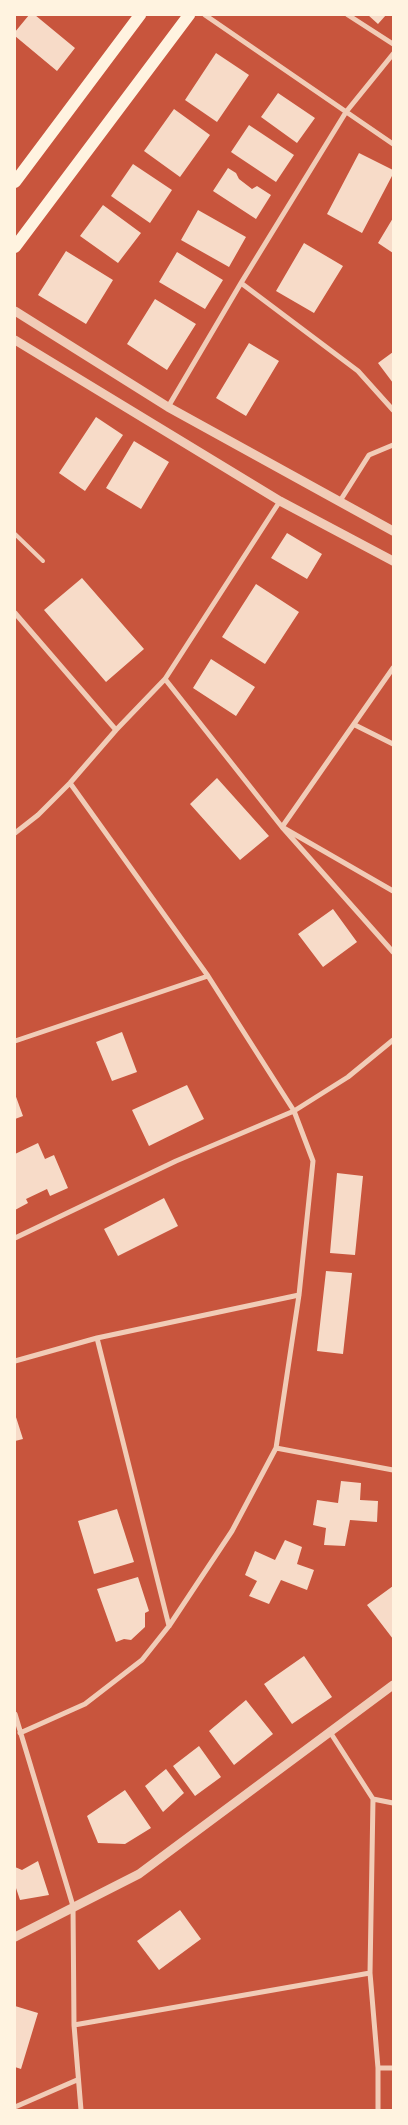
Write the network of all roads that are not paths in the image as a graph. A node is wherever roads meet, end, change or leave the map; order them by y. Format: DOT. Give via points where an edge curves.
graph roads {
  1 [pos="140,15"];
  2 [pos="189,15"];
  3 [pos="205,15"];
  4 [pos="348,15"];
  5 [pos="393,44"];
  6 [pos="393,54"];
  7 [pos="346,112"];
  8 [pos="393,144"];
  9 [pos="15,182"];
  10 [pos="15,247"];
  11 [pos="241,283"];
  12 [pos="15,311"];
  13 [pos="15,340"];
  14 [pos="168,407"];
  15 [pos="393,410"];
  16 [pos="393,445"];
  17 [pos="280,501"];
  18 [pos="340,501"];
  19 [pos="393,531"];
  20 [pos="15,534"];
  21 [pos="43,561"];
  22 [pos="393,561"];
  23 [pos="15,613"];
  24 [pos="393,668"];
  25 [pos="165,678"];
  26 [pos="355,725"];
  27 [pos="116,730"];
  28 [pos="393,744"];
  29 [pos="70,783"];
  30 [pos="282,827"];
  31 [pos="15,833"];
  32 [pos="393,891"];
  33 [pos="393,952"];
  34 [pos="208,976"];
  35 [pos="393,1040"];
  36 [pos="15,1041"];
  37 [pos="294,1111"];
  38 [pos="15,1238"];
  39 [pos="299,1295"];
  40 [pos="97,1338"];
  41 [pos="15,1360"];
  42 [pos="276,1448"];
  43 [pos="393,1470"];
  44 [pos="169,1626"];
  45 [pos="393,1685"];
  46 [pos="15,1714"];
  47 [pos="330,1732"];
  48 [pos="20,1733"];
  49 [pos="373,1799"];
  50 [pos="393,1804"];
  51 [pos="73,1906"];
  52 [pos="15,1937"];
  53 [pos="370,1973"];
  54 [pos="74,2025"];
  55 [pos="378,2068"];
  56 [pos="393,2068"];
  57 [pos="77,2080"];
  58 [pos="15,2106"];
  59 [pos="81,2110"];
  60 [pos="378,2110"];
  1 -- 9 [label="main road"];
  2 -- 10 [label="main road"];
  3 -- 7 [label="street"];
  4 -- 5 [label="street"];
  6 -- 7 [label="street"];
  7 -- 8 [label="street"];
  7 -- 11 [label="street"];
  11 -- 14 [label="street"];
  11 -- 15 [label="street" via="358,371"];
  12 -- 14 [label="street"];
  13 -- 17 [label="street"];
  14 -- 18 [label="street"];
  16 -- 18 [label="street" via="369,456"];
  17 -- 22 [label="street"];
  17 -- 25 [label="street"];
  18 -- 19 [label="street"];
  20 -- 21 [label="lane"];
  23 -- 27 [label="street"];
  24 -- 26 [label="street"];
  25 -- 27 [label="street"];
  25 -- 30 [label="street"];
  26 -- 28 [label="street"];
  26 -- 30 [label="street"];
  27 -- 29 [label="street"];
  29 -- 31 [label="street" via="38,816"];
  29 -- 34 [label="street"];
  30 -- 32 [label="street"];
  30 -- 33 [label="street"];
  34 -- 36 [label="street"];
  34 -- 37 [label="street"];
  35 -- 37 [label="street" via="348,1077"];
  37 -- 38 [label="street" via="176,1161"];
  37 -- 39 [label="street" via="313,1161"];
  39 -- 40 [label="street"];
  39 -- 42 [label="street"];
  40 -- 41 [label="street"];
  40 -- 44 [label="street"];
  42 -- 43 [label="street"];
  42 -- 44 [label="street" via="232,1531"];
  44 -- 48 [label="street" via="142,1660 85,1704"];
  45 -- 47 [label="street"];
  46 -- 48 [label="street"];
  47 -- 49 [label="street"];
  47 -- 51 [label="street" via="138,1874"];
  48 -- 51 [label="street"];
  49 -- 50 [label="street"];
  49 -- 53 [label="street"];
  51 -- 52 [label="street"];
  51 -- 54 [label="street"];
  53 -- 54 [label="street"];
  53 -- 55 [label="street"];
  54 -- 57 [label="street"];
  55 -- 56 [label="street"];
  55 -- 60 [label="street"];
  57 -- 58 [label="street"];
  57 -- 59 [label="street"];
}
